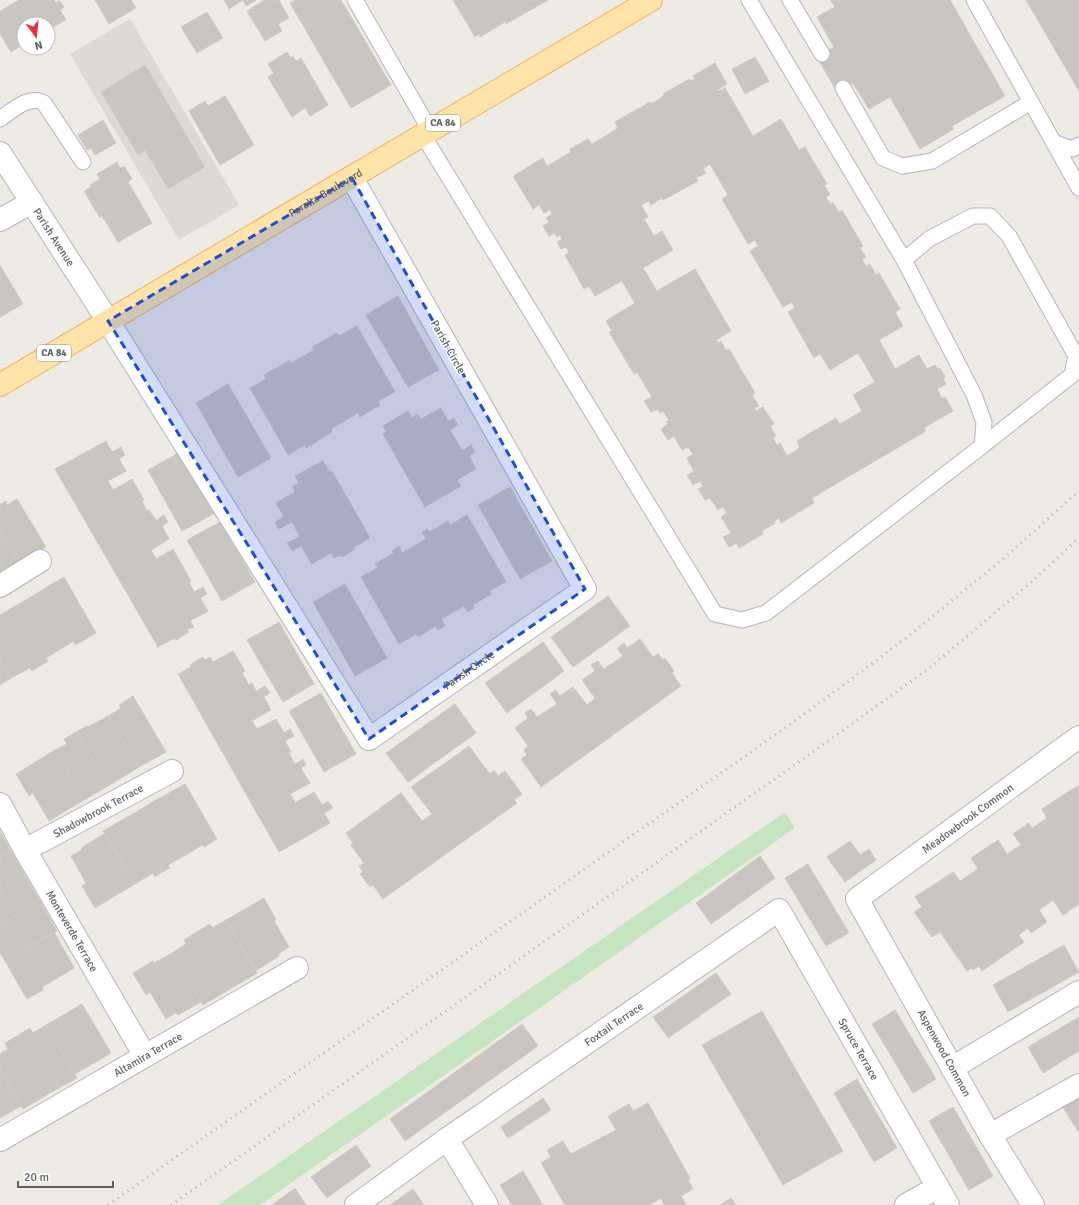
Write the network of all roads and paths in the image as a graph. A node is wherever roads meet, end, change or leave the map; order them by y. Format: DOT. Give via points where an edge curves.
graph roads {
  1 [pos="355,0"];
  2 [pos="650,0"];
  3 [pos="749,0"];
  4 [pos="790,0"];
  5 [pos="974,0"];
  6 [pos="822,54"];
  7 [pos="843,88"];
  8 [pos="1031,102"];
  9 [pos="0,119"];
  10 [pos="427,132"];
  11 [pos="1053,142"];
  12 [pos="1079,145"];
  13 [pos="0,153"];
  14 [pos="83,162"];
  15 [pos="352,178"];
  16 [pos="1079,188"];
  17 [pos="32,202"];
  18 [pos="0,220"];
  19 [pos="904,260"];
  20 [pos="108,321"];
  21 [pos="0,385"];
  22 [pos="982,446"];
  23 [pos="40,561"];
  24 [pos="0,586"];
  25 [pos="1079,737"];
  26 [pos="172,771"];
  27 [pos="0,804"];
  28 [pos="25,850"];
  29 [pos="857,899"];
  30 [pos="779,910"];
  31 [pos="297,968"];
  32 [pos="1079,992"];
  33 [pos="145,1056"];
  34 [pos="952,1068"];
  35 [pos="1079,1085"];
  36 [pos="990,1135"];
  37 [pos="447,1138"];
  38 [pos="0,1140"];
  39 [pos="943,1196"];
  40 [pos="356,1205"];
  41 [pos="487,1205"];
  42 [pos="906,1205"];
  43 [pos="1033,1205"];
  1 -- 10 [label="lane"];
  2 -- 10 [label="main road, Peralta Boulevard / CA 84"];
  3 -- 19 [label="lane"];
  4 -- 6 [label="lane"];
  5 -- 8 [label="lane"];
  7 -- 8 [label="lane" via="883,158 902,166 932,161"];
  8 -- 11 [label="lane"];
  9 -- 14 [label="lane" via="24,103 40,100"];
  10 -- 15 [label="main road, Peralta Boulevard / CA 84"];
  10 -- 22 [label="lane" via="715,614 742,620 766,613"];
  11 -- 12 [label="lane" via="1072,149"];
  11 -- 16 [label="lane"];
  13 -- 17 [label="street, Parish Avenue"];
  15 -- 20 [label="main road, Peralta Boulevard / CA 84"];
  15 -- 20 [label="street, Parish Circle" via="585,589 369,739"];
  17 -- 18 [label="street"];
  17 -- 20 [label="street, Parish Avenue"];
  19 -- 22 [label="lane" via="974,395 984,422"];
  19 -- 22 [label="lane" via="928,239 973,216 990,216 1009,236 1076,356 1072,375"];
  20 -- 21 [label="main road, Peralta Boulevard / CA 84"];
  23 -- 24 [label="street"];
  25 -- 29 [label="street, Meadowbrook Common"];
  26 -- 28 [label="street, Shadowbrook Terrace"];
  27 -- 28 [label="street, Monteverde Terrace"];
  28 -- 33 [label="street, Monteverde Terrace"];
  29 -- 34 [label="street, Aspenwood Common"];
  30 -- 37 [label="street, Foxtail Terrace"];
  30 -- 39 [label="street, Spruce Terrace"];
  31 -- 33 [label="street, Altamira Terrace"];
  32 -- 34 [label="street"];
  33 -- 38 [label="street, Altamira Terrace"];
  34 -- 36 [label="street, Aspenwood Common"];
  35 -- 36 [label="street"];
  36 -- 43 [label="street, Aspenwood Common"];
  37 -- 40 [label="street, Foxtail Terrace"];
  37 -- 41 [label="street"];
  39 -- 42 [label="street, Spruce Terrace"];
}
